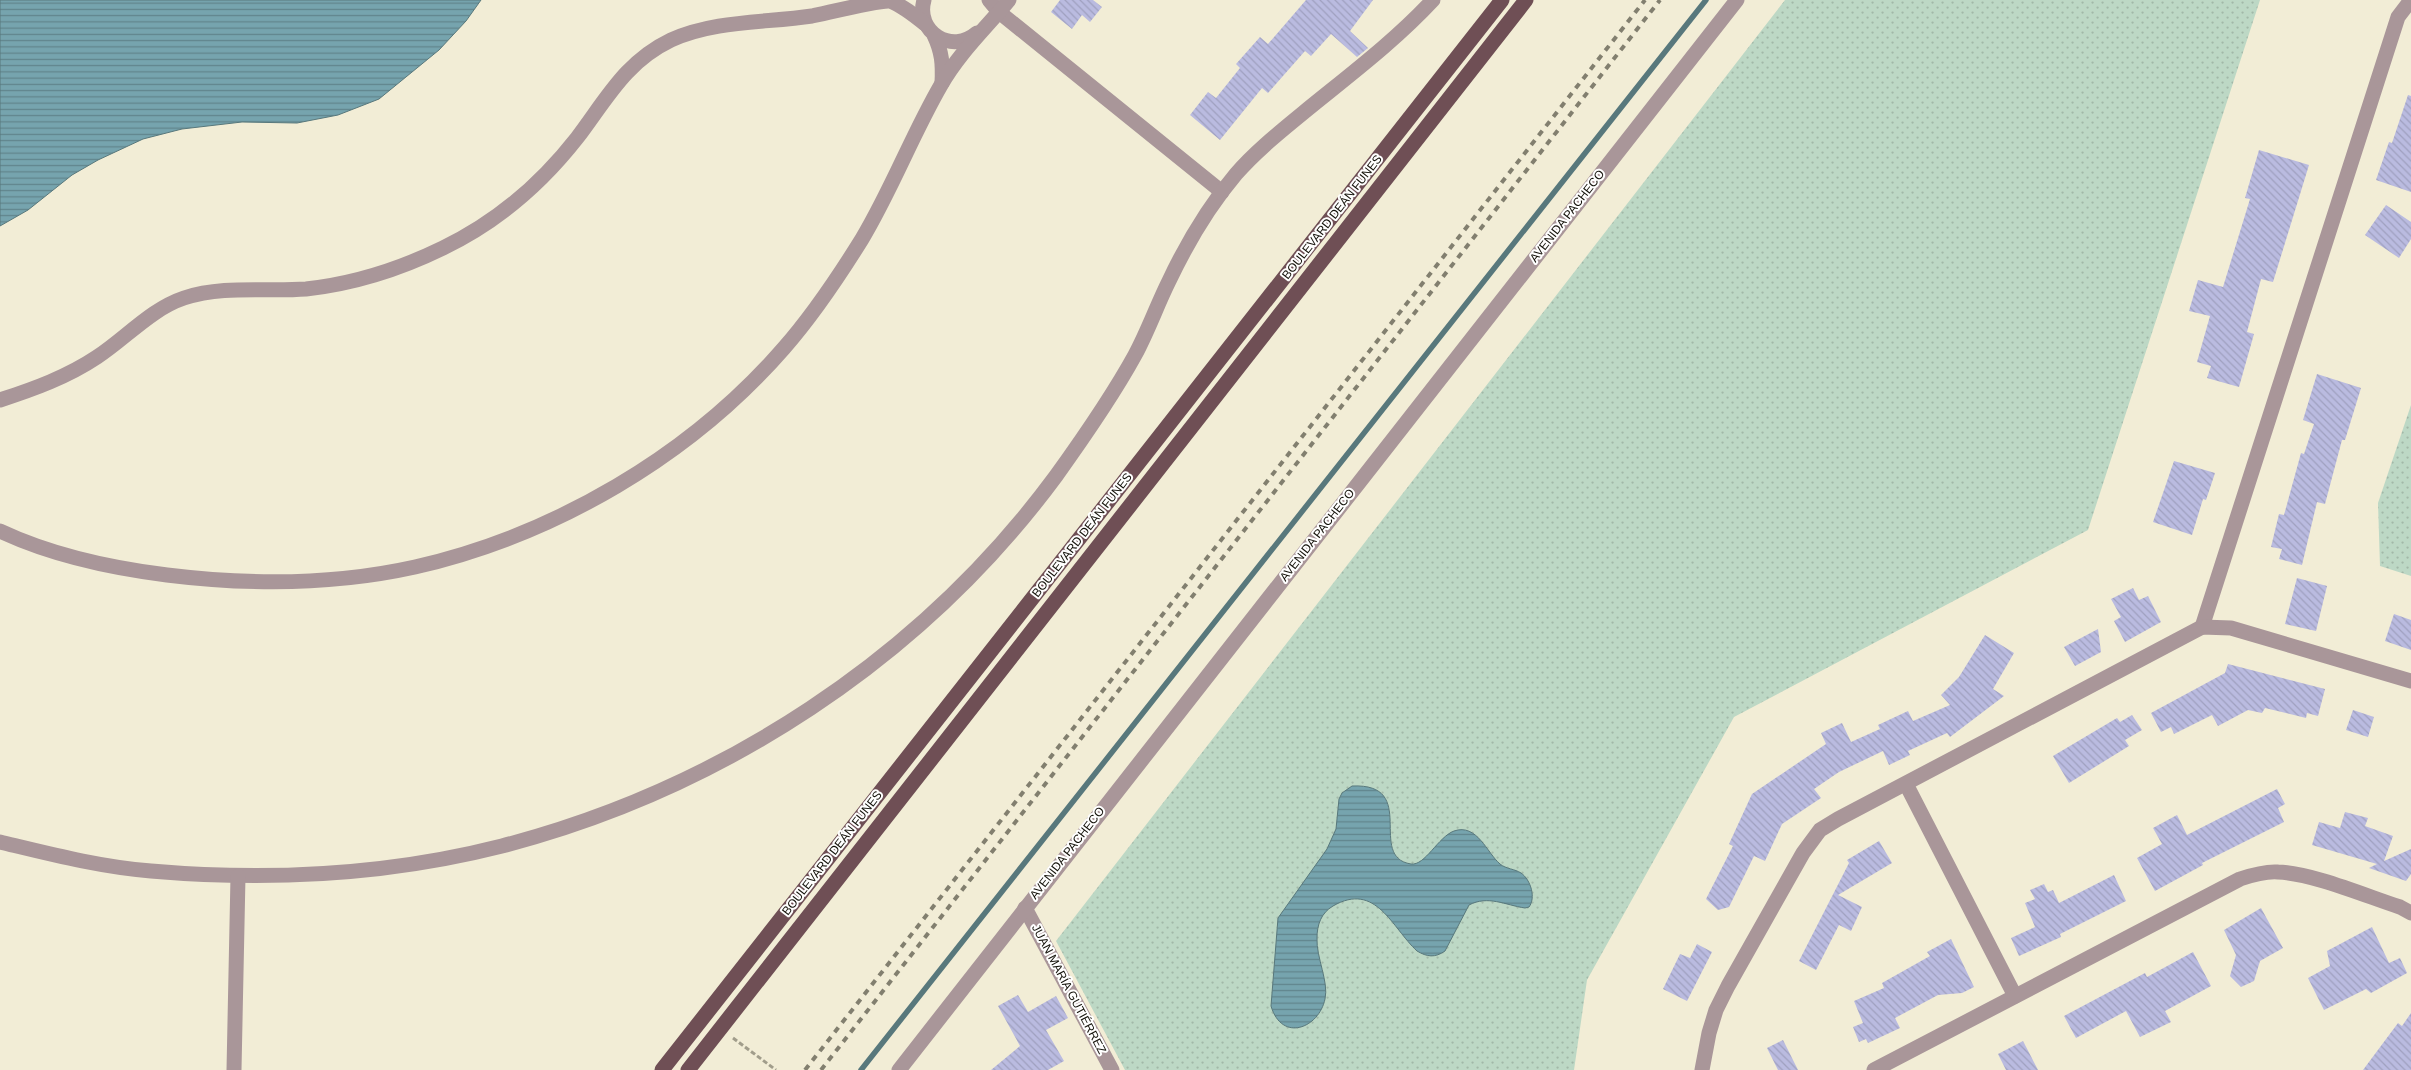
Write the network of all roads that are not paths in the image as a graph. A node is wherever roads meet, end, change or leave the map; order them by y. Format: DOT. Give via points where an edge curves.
graph roads {
  1 [pos="887,0"];
  2 [pos="924,0"];
  3 [pos="988,0"];
  4 [pos="1433,0"];
  5 [pos="1502,0"];
  6 [pos="1526,0"];
  7 [pos="1737,0"];
  8 [pos="2411,0"];
  9 [pos="1004,6"];
  10 [pos="930,29"];
  11 [pos="980,31"];
  12 [pos="942,83"];
  13 [pos="1222,192"];
  14 [pos="0,400"];
  15 [pos="0,531"];
  16 [pos="2202,628"];
  17 [pos="2411,681"];
  18 [pos="1906,784"];
  19 [pos="0,842"];
  20 [pos="238,876"];
  21 [pos="1025,908"];
  22 [pos="2411,913"];
  23 [pos="2015,996"];
  24 [pos="234,1070"];
  25 [pos="662,1070"];
  26 [pos="688,1070"];
  27 [pos="899,1070"];
  28 [pos="1112,1070"];
  29 [pos="1702,1070"];
  30 [pos="1874,1070"];
  1 -- 10 [label="street" via="906,8"];
  1 -- 14 [label="street" via="808,16 733,24 672,40 627,70 576,139 546,173 478,230 408,263 342,283 306,288 207,292 182,299 157,312 79,369"];
  2 -- 10 [label="street" via="922,13"];
  3 -- 9 [label="street"];
  3 -- 11 [label="street" via="988,12"];
  4 -- 13 [label="street" via="1253,156"];
  5 -- 25 [label="main road, BOULEVARD DEÁN FUNES"];
  6 -- 26 [label="main road, BOULEVARD DEÁN FUNES"];
  7 -- 21 [label="street, AVENIDA PACHECO"];
  8 -- 16 [label="street" via="2398,18"];
  9 -- 11 [label="street"];
  9 -- 13 [label="street"];
  10 -- 11 [label="street" via="953,42 972,38"];
  10 -- 12 [label="street" via="942,56"];
  11 -- 12 [label="street"];
  12 -- 15 [label="street" via="863,238 784,347 741,392 657,460 611,489 542,524 473,551 414,567 305,581 250,582 136,571 53,550"];
  13 -- 20 [label="street" via="1183,252 1132,360 1055,477 1017,525 967,579 920,624 858,675 734,755 649,797 573,824 500,846 416,862 334,873"];
  16 -- 17 [label="street" via="2231,628"];
  16 -- 18 [label="street"];
  18 -- 23 [label="street"];
  18 -- 29 [label="street" via="1820,830 1803,853 1716,1010"];
  19 -- 20 [label="street" via="62,857 146,871"];
  20 -- 24 [label="street"];
  21 -- 27 [label="street, AVENIDA PACHECO"];
  21 -- 28 [label="street, JUAN MARÍA GUTIÉRREZ"];
  22 -- 23 [label="street" via="2400,906 2299,875 2258,874 2240,879"];
  23 -- 30 [label="street"];
}
